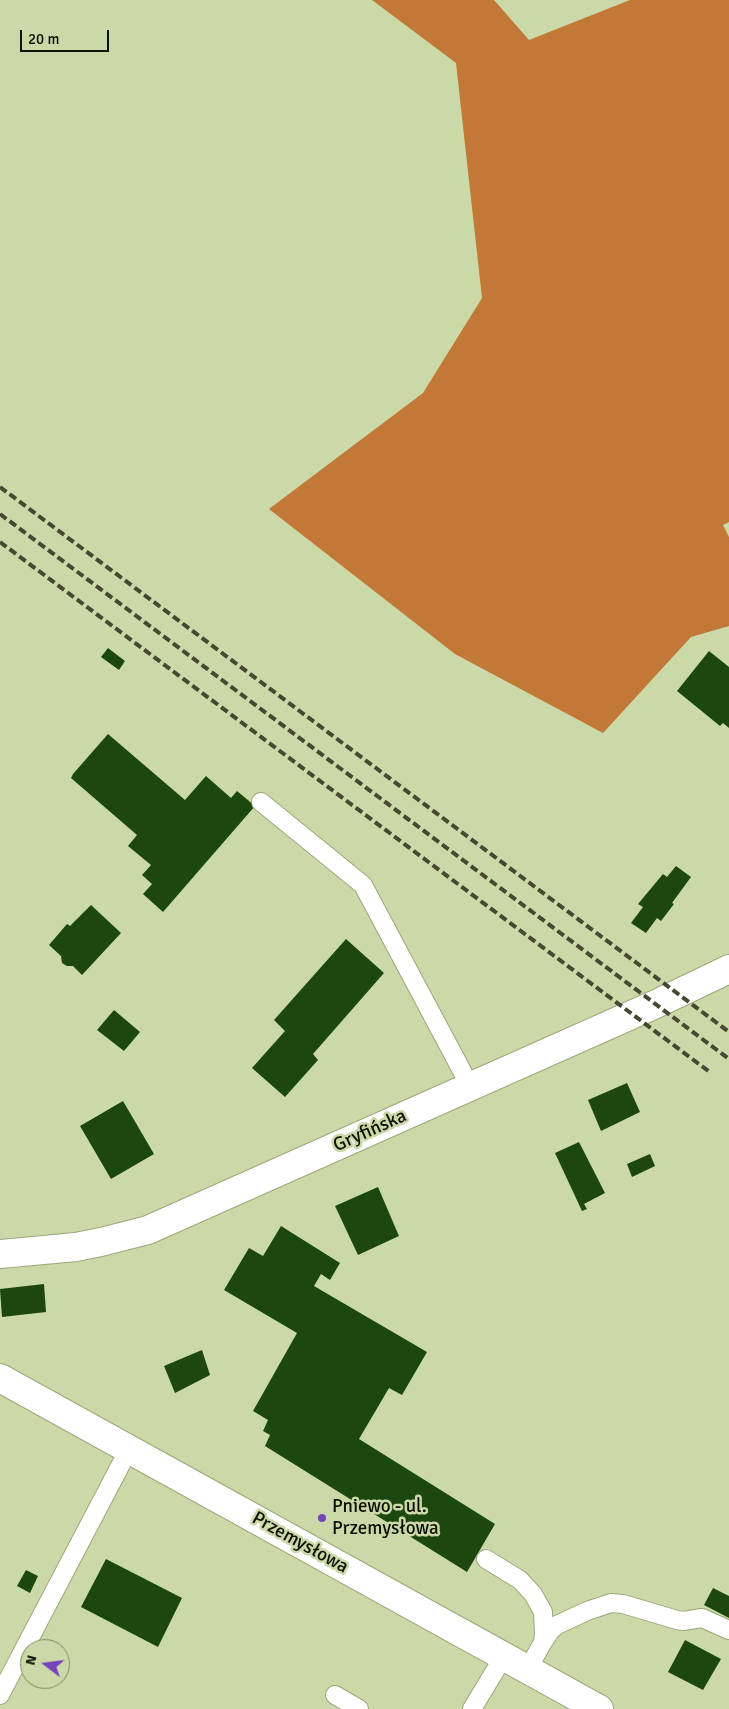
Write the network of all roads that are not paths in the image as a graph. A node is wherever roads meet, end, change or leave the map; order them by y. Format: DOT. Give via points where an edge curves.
graph roads {
  1 [pos="261,802"];
  2 [pos="729,970"];
  3 [pos="470,1086"];
  4 [pos="0,1254"];
  5 [pos="0,1378"];
  6 [pos="129,1449"];
  7 [pos="486,1559"];
  8 [pos="729,1630"];
  9 [pos="542,1642"];
  10 [pos="504,1656"];
  11 [pos="528,1669"];
  12 [pos="0,1694"];
  13 [pos="335,1695"];
  14 [pos="359,1709"];
  15 [pos="472,1709"];
  16 [pos="599,1709"];
  1 -- 3 [label="lane" via="363,885"];
  2 -- 3 [label="street, Gryfińska"];
  3 -- 4 [label="street, Gryfińska" via="148,1230 101,1242"];
  5 -- 6 [label="street, Przemysłowa"];
  6 -- 10 [label="street, Przemysłowa"];
  6 -- 12 [label="lane"];
  7 -- 9 [label="lane" via="520,1580 534,1594 543,1612"];
  8 -- 9 [label="lane" via="702,1618 683,1621 611,1603 557,1625"];
  9 -- 11 [label="lane"];
  10 -- 11 [label="street, Przemysłowa"];
  10 -- 15 [label="lane"];
  11 -- 16 [label="street, Przemysłowa"];
  13 -- 14 [label="lane"];
}
